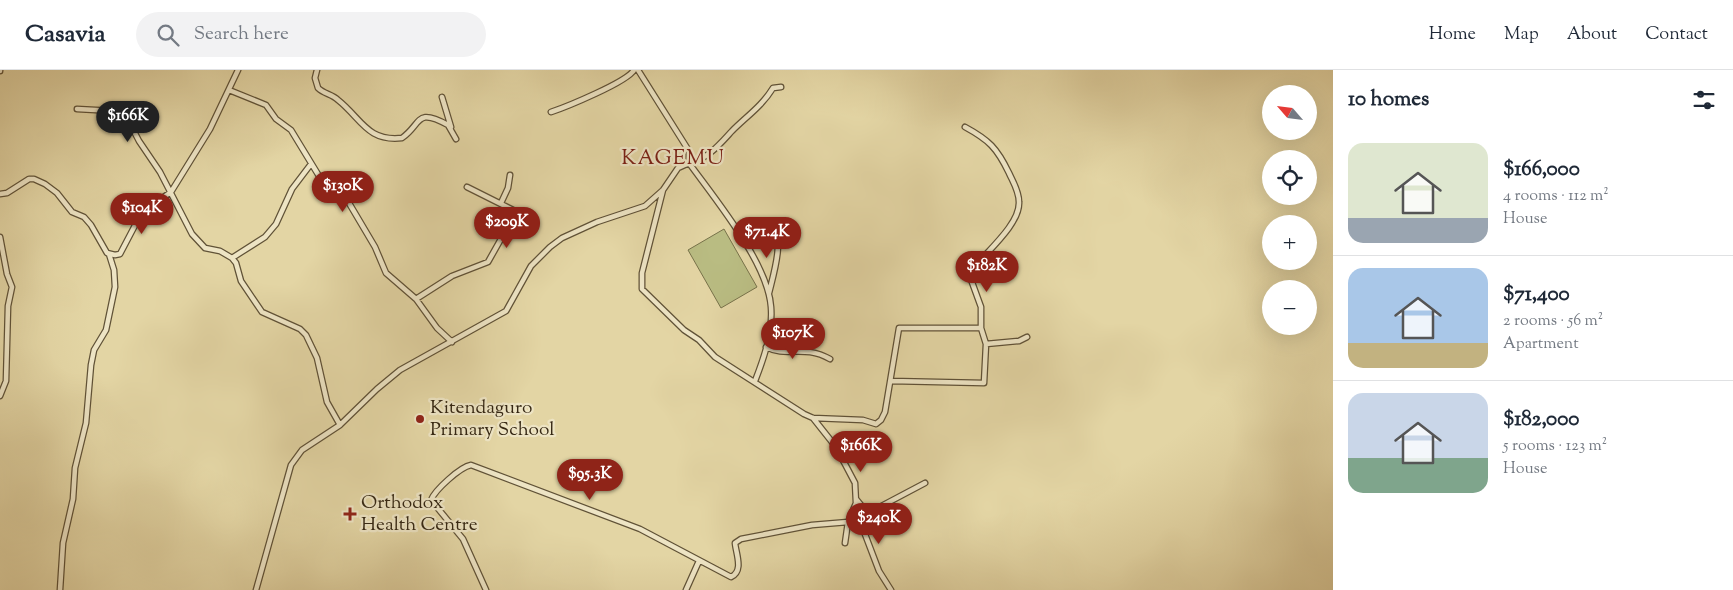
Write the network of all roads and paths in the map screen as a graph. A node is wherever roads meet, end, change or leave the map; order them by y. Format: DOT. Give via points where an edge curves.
graph roads {
  1 [pos="238,70"];
  2 [pos="317,70"];
  3 [pos="634,70"];
  4 [pos="638,70"];
  5 [pos="781,87"];
  6 [pos="230,90"];
  7 [pos="442,97"];
  8 [pos="77,109"];
  9 [pos="550,112"];
  10 [pos="965,127"];
  11 [pos="451,128"];
  12 [pos="456,139"];
  13 [pos="689,163"];
  14 [pos="311,164"];
  15 [pos="510,175"];
  16 [pos="467,187"];
  17 [pos="663,190"];
  18 [pos="171,192"];
  19 [pos="0,194"];
  20 [pos="501,203"];
  21 [pos="773,221"];
  22 [pos="0,237"];
  23 [pos="109,254"];
  24 [pos="232,258"];
  25 [pos="769,293"];
  26 [pos="416,299"];
  27 [pos="981,328"];
  28 [pos="1027,337"];
  29 [pos="452,342"];
  30 [pos="986,344"];
  31 [pos="766,347"];
  32 [pos="830,359"];
  33 [pos="754,381"];
  34 [pos="891,381"];
  35 [pos="0,396"];
  36 [pos="812,418"];
  37 [pos="340,425"];
  38 [pos="925,483"];
  39 [pos="854,496"];
  40 [pos="854,508"];
  41 [pos="848,522"];
  42 [pos="845,544"];
  43 [pos="699,561"];
  44 [pos="60,590"];
  45 [pos="256,590"];
  46 [pos="486,590"];
  47 [pos="686,590"];
  48 [pos="891,590"];
  1 -- 6 [label="street"];
  2 -- 11 [label="street" via="318,88 338,99 359,122 377,135 402,138 417,120 424,118 440,120"];
  3 -- 9 [label="street" via="621,81 573,105"];
  4 -- 13 [label="street" via="688,151"];
  5 -- 13 [label="street" via="773,88 761,106 722,143"];
  6 -- 14 [label="street" via="267,106 276,119 291,130"];
  6 -- 18 [label="street"];
  7 -- 11 [label="street"];
  8 -- 18 [label="street" via="114,111 126,116"];
  10 -- 27 [label="street" via="995,147 1019,199 1019,209 1011,223 969,274 981,307"];
  11 -- 12 [label="street"];
  13 -- 17 [label="street" via="678,168"];
  13 -- 25 [label="street" via="751,254"];
  14 -- 24 [label="street" via="292,189 276,224 264,237"];
  14 -- 26 [label="street" via="324,181 346,198 375,247 386,273"];
  15 -- 20 [label="street"];
  16 -- 20 [label="street"];
  17 -- 29 [label="street" via="645,206 562,238 532,266 506,311"];
  17 -- 33 [label="street" via="642,272 642,289 715,357"];
  18 -- 23 [label="street" via="142,212 122,252"];
  18 -- 24 [label="street" via="192,234 205,248"];
  19 -- 23 [label="street" via="29,180 39,181 57,193 72,212 89,222"];
  20 -- 26 [label="street" via="513,210 513,215 489,261 439,282"];
  21 -- 25 [label="street" via="776,261"];
  22 -- 35 [label="street" via="12,287 8,306 6,381"];
  23 -- 44 [label="street" via="115,287 106,330 94,350 91,365 86,423 75,468"];
  24 -- 37 [label="street" via="241,281 262,312 306,335 317,358 327,402"];
  25 -- 31 [label="street" via="771,322"];
  26 -- 29 [label="street" via="437,328"];
  27 -- 30 [label="street"];
  27 -- 34 [label="street" via="899,328"];
  28 -- 30 [label="street"];
  29 -- 37 [label="street" via="400,370"];
  30 -- 34 [label="street" via="984,383"];
  31 -- 32 [label="street" via="777,352 813,351"];
  31 -- 33 [label="street"];
  33 -- 36 [label="street"];
  34 -- 36 [label="street" via="885,412 877,424 863,420"];
  36 -- 39 [label="street" via="836,447 852,476"];
  37 -- 45 [label="street" via="294,459"];
  38 -- 39 [label="street" via="872,511 865,510"];
  39 -- 40 [label="street"];
  40 -- 41 [label="street"];
  40 -- 48 [label="street" via="879,571"];
  41 -- 42 [label="street"];
  41 -- 43 [label="street" via="812,525 740,539 735,543 739,568 733,577"];
  43 -- 46 [label="street" via="640,530 471,465 450,478 431,499 463,539"];
  43 -- 47 [label="street"];
}
